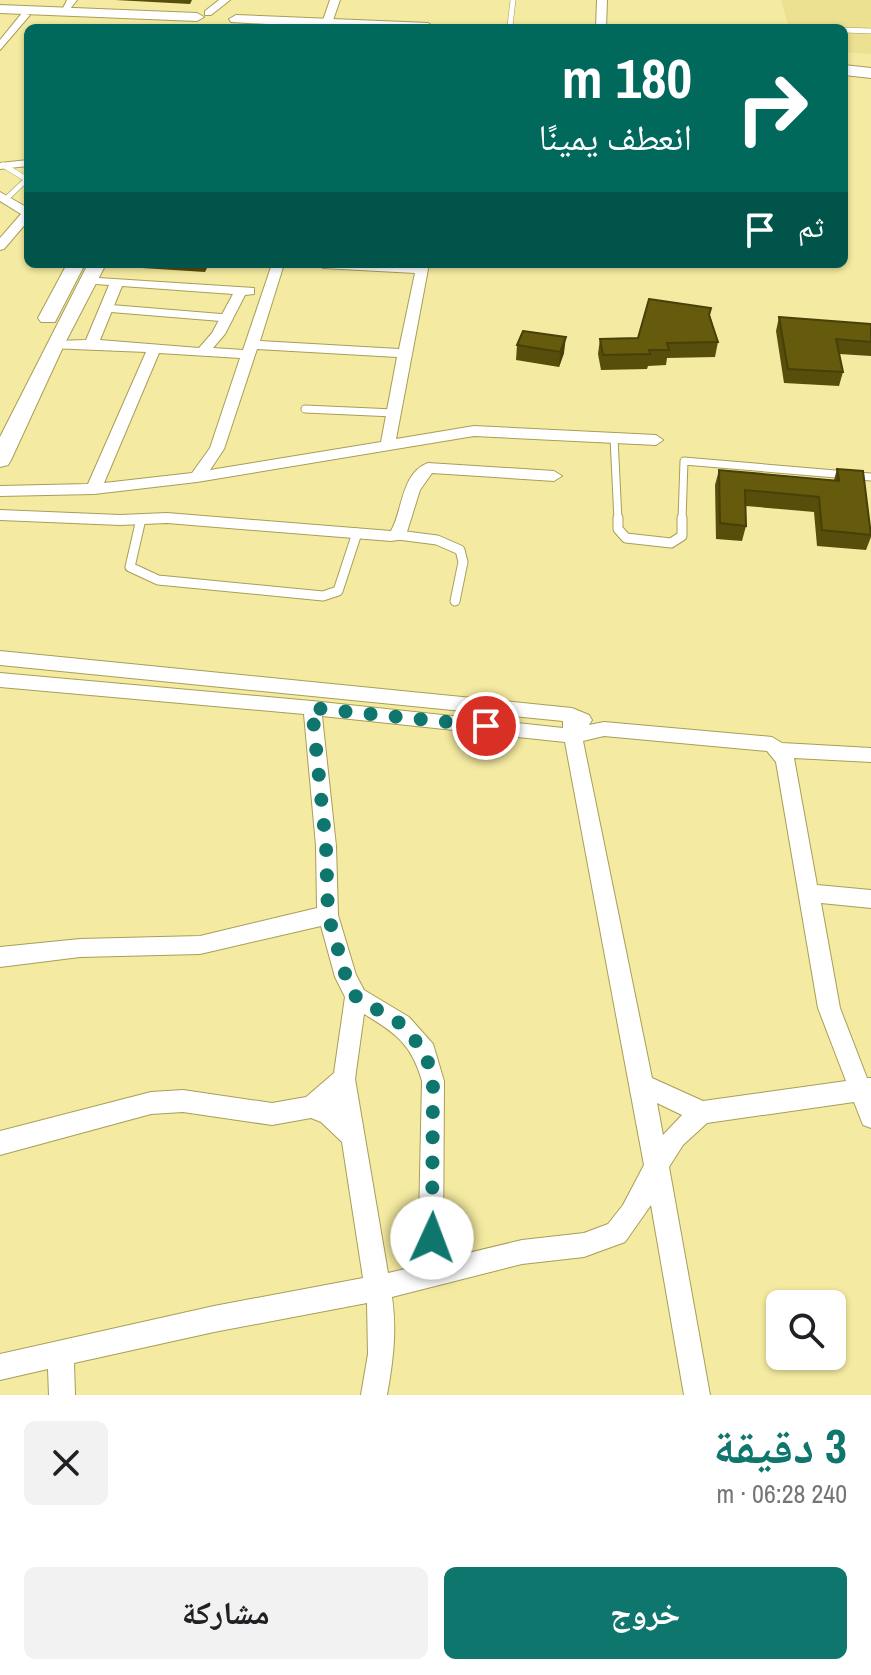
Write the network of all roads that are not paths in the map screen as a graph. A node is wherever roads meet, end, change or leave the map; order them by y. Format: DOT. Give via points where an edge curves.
graph roads {
  1 [pos="335,0"];
  2 [pos="513,0"];
  3 [pos="602,0"];
  4 [pos="612,0"];
  5 [pos="68,6"];
  6 [pos="0,11"];
  7 [pos="25,15"];
  8 [pos="228,15"];
  9 [pos="200,20"];
  10 [pos="327,23"];
  11 [pos="283,24"];
  12 [pos="347,24"];
  13 [pos="510,24"];
  14 [pos="601,24"];
  15 [pos="613,24"];
  16 [pos="0,28"];
  17 [pos="14,28"];
  18 [pos="848,30"];
  19 [pos="871,31"];
  20 [pos="0,47"];
  21 [pos="848,68"];
  22 [pos="871,70"];
  23 [pos="24,154"];
  24 [pos="1,162"];
  25 [pos="24,163"];
  26 [pos="24,178"];
  27 [pos="24,182"];
  28 [pos="3,197"];
  29 [pos="24,210"];
  30 [pos="24,218"];
  31 [pos="0,246"];
  32 [pos="277,268"];
  33 [pos="423,268"];
  34 [pos="87,269"];
  35 [pos="117,282"];
  36 [pos="241,290"];
  37 [pos="268,292"];
  38 [pos="105,308"];
  39 [pos="227,318"];
  40 [pos="92,344"];
  41 [pos="54,345"];
  42 [pos="155,347"];
  43 [pos="250,349"];
  44 [pos="203,352"];
  45 [pos="405,353"];
  46 [pos="305,409"];
  47 [pos="394,413"];
  48 [pos="0,415"];
  49 [pos="614,438"];
  50 [pos="656,440"];
  51 [pos="388,444"];
  52 [pos="0,460"];
  53 [pos="554,476"];
  54 [pos="197,477"];
  55 [pos="871,477"];
  56 [pos="94,489"];
  57 [pos="0,491"];
  58 [pos="0,515"];
  59 [pos="141,519"];
  60 [pos="357,533"];
  61 [pos="398,535"];
  62 [pos="455,601"];
  63 [pos="0,658"];
  64 [pos="0,680"];
  65 [pos="312,708"];
  66 [pos="572,726"];
  67 [pos="779,750"];
  68 [pos="871,755"];
  69 [pos="809,893"];
  70 [pos="871,899"];
  71 [pos="328,915"];
  72 [pos="0,957"];
  73 [pos="356,997"];
  74 [pos="344,1079"];
  75 [pos="642,1085"];
  76 [pos="867,1089"];
  77 [pos="311,1107"];
  78 [pos="702,1112"];
  79 [pos="871,1117"];
  80 [pos="352,1135"];
  81 [pos="0,1143"];
  82 [pos="656,1165"];
  83 [pos="430,1276"];
  84 [pos="379,1288"];
  85 [pos="61,1353"];
  86 [pos="0,1367"];
  87 [pos="62,1395"];
  88 [pos="374,1395"];
  89 [pos="697,1395"];
  1 -- 10 [label="street"];
  2 -- 13 [label="lane"];
  3 -- 14 [label="street"];
  4 -- 15 [label="street"];
  5 -- 6 [label="main road"];
  5 -- 9 [label="main road"];
  6 -- 7 [label="main road"];
  7 -- 9 [label="main road"];
  7 -- 17 [label="street"];
  8 -- 9 [label="main road"];
  8 -- 10 [label="main road"];
  8 -- 11 [label="main road"];
  10 -- 12 [label="main road"];
  16 -- 17 [label="street"];
  17 -- 20 [label="street"];
  18 -- 19 [label="lane"];
  21 -- 22 [label="main road"];
  23 -- 24 [label="street"];
  24 -- 25 [label="street"];
  24 -- 26 [label="lane"];
  27 -- 28 [label="lane"];
  28 -- 29 [label="street"];
  30 -- 31 [label="street"];
  32 -- 37 [label="street"];
  33 -- 45 [label="street"];
  34 -- 35 [label="street"];
  34 -- 41 [label="street"];
  34 -- 48 [label="street"];
  35 -- 36 [label="street"];
  35 -- 38 [label="street"];
  36 -- 37 [label="street"];
  36 -- 39 [label="street"];
  37 -- 43 [label="street"];
  38 -- 39 [label="lane"];
  38 -- 40 [label="street"];
  39 -- 44 [label="street"];
  40 -- 41 [label="street"];
  40 -- 42 [label="street"];
  41 -- 52 [label="street"];
  42 -- 44 [label="street"];
  42 -- 56 [label="street"];
  43 -- 44 [label="street"];
  43 -- 45 [label="street"];
  43 -- 54 [label="street" via="217,449"];
  45 -- 47 [label="street"];
  46 -- 47 [label="lane"];
  47 -- 51 [label="street"];
  49 -- 50 [label="street"];
  49 -- 51 [label="street" via="474,431"];
  49 -- 55 [label="lane" via="618,529 626,538 671,543 682,536 684,461"];
  51 -- 54 [label="street"];
  53 -- 61 [label="street" via="428,468 406,504"];
  54 -- 56 [label="street"];
  56 -- 57 [label="street"];
  58 -- 59 [label="street"];
  59 -- 60 [label="street"];
  59 -- 60 [label="lane" via="130,567 134,571 158,580 323,596 338,591"];
  60 -- 61 [label="street"];
  61 -- 62 [label="lane" via="437,540 460,550 463,562"];
  63 -- 66 [label="street"];
  64 -- 65 [label="street"];
  65 -- 66 [label="street"];
  65 -- 71 [label="street"];
  66 -- 67 [label="street" via="760,741"];
  66 -- 75 [label="street"];
  67 -- 68 [label="street"];
  67 -- 69 [label="street" via="785,759"];
  69 -- 70 [label="street"];
  69 -- 76 [label="street" via="829,1008"];
  71 -- 72 [label="street" via="200,945"];
  71 -- 73 [label="street"];
  73 -- 74 [label="street"];
  73 -- 83 [label="street" via="401,1024 425,1052 433,1081"];
  74 -- 77 [label="street"];
  74 -- 80 [label="street"];
  75 -- 78 [label="street"];
  75 -- 82 [label="street"];
  76 -- 78 [label="street"];
  76 -- 79 [label="street"];
  77 -- 80 [label="street" via="339,1121"];
  77 -- 81 [label="street" via="272,1114 183,1101 151,1103"];
  78 -- 82 [label="street" via="675,1137"];
  80 -- 84 [label="street"];
  82 -- 83 [label="street" via="646,1191 616,1233 584,1245 522,1252"];
  82 -- 89 [label="street"];
  83 -- 84 [label="street"];
  84 -- 85 [label="street"];
  84 -- 88 [label="street" via="381,1354"];
  85 -- 86 [label="street"];
  85 -- 87 [label="street"];
}
